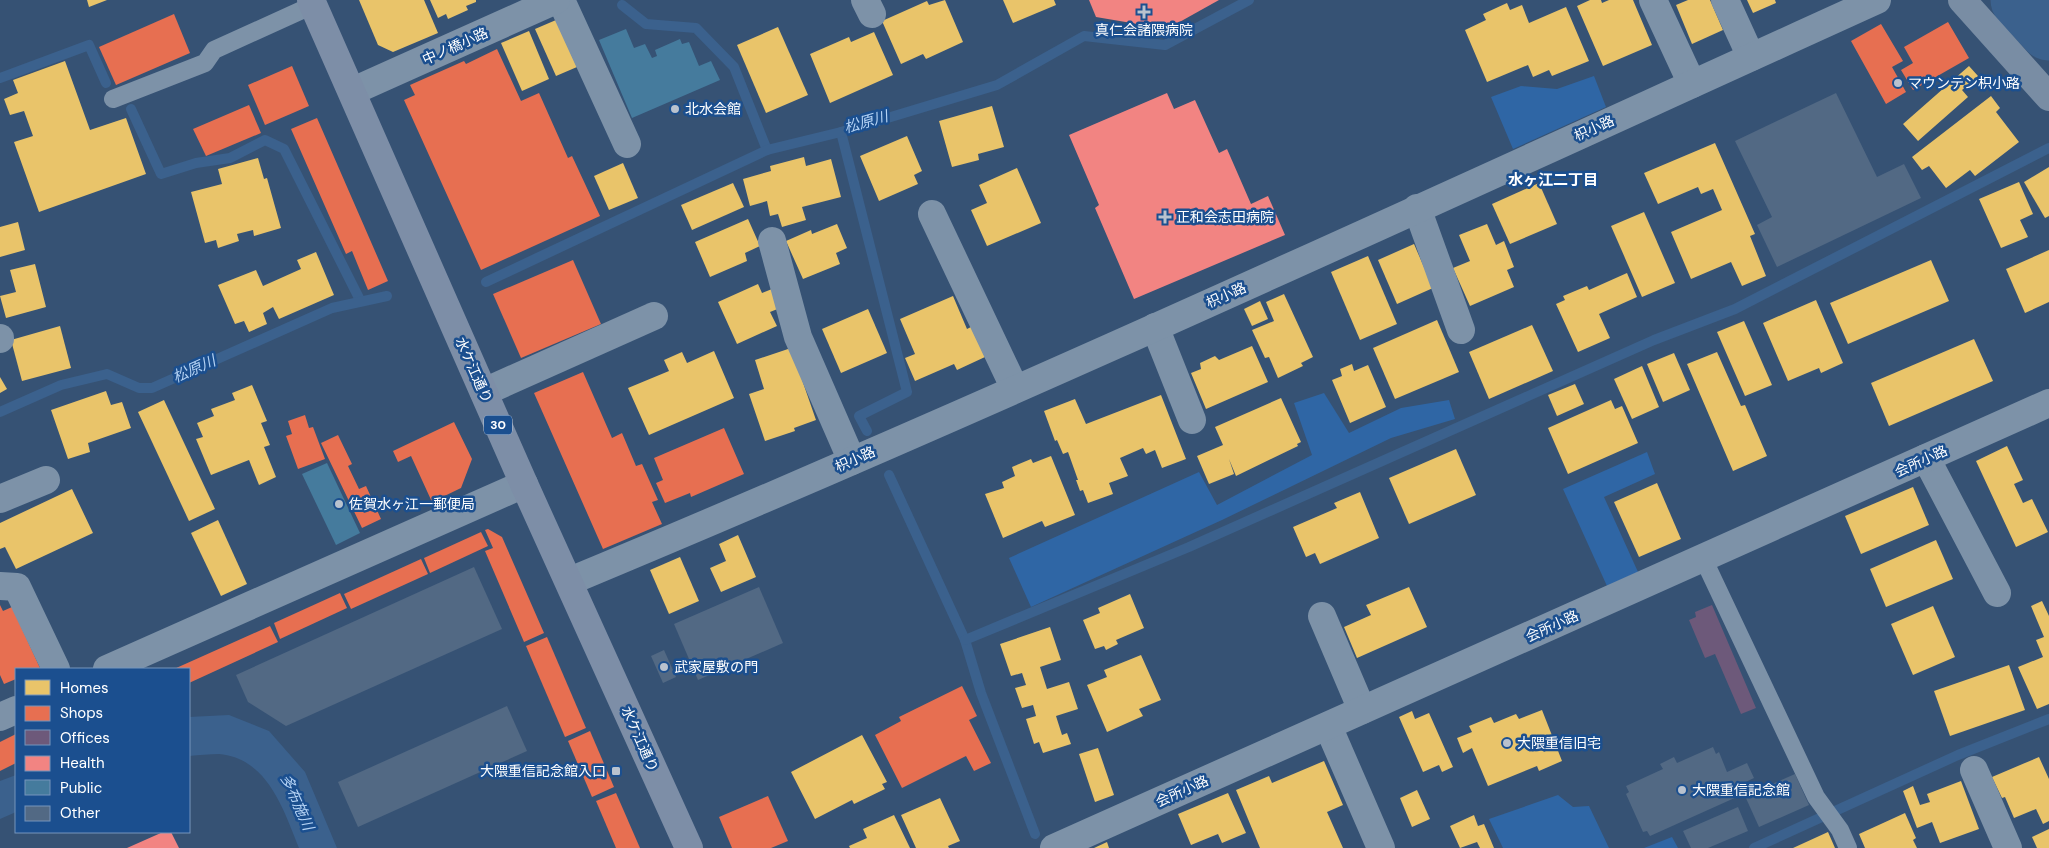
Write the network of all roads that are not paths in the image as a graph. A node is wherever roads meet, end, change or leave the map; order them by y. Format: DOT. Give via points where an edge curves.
graph roads {
  1 [pos="556,0"];
  2 [pos="561,0"];
  3 [pos="1653,0"];
  4 [pos="1725,0"];
  5 [pos="1877,0"];
  6 [pos="1962,0"];
  7 [pos="312,2"];
  8 [pos="1751,57"];
  9 [pos="1692,84"];
  10 [pos="352,91"];
  11 [pos="2049,97"];
  12 [pos="113,99"];
  13 [pos="627,144"];
  14 [pos="1417,208"];
  15 [pos="932,214"];
  16 [pos="772,241"];
  17 [pos="654,316"];
  18 [pos="1155,327"];
  19 [pos="1461,330"];
  20 [pos="1015,389"];
  21 [pos="484,392"];
  22 [pos="2049,404"];
  23 [pos="1192,420"];
  24 [pos="1926,458"];
  25 [pos="852,461"];
  26 [pos="46,480"];
  27 [pos="524,484"];
  28 [pos="0,499"];
  29 [pos="1703,558"];
  30 [pos="570,581"];
  31 [pos="0,586"];
  32 [pos="1997,593"];
  33 [pos="1322,616"];
  34 [pos="56,668"];
  35 [pos="109,668"];
  36 [pos="15,710"];
  37 [pos="1362,710"];
  38 [pos="0,717"];
  39 [pos="1328,726"];
  40 [pos="1974,770"];
  41 [pos="689,848"];
  42 [pos="1054,848"];
  43 [pos="1382,848"];
  44 [pos="1848,848"];
  45 [pos="2008,848"];
  1 -- 10 [label="street, 中ノ橋小路"];
  2 -- 13 [label="street"];
  3 -- 9 [label="street"];
  4 -- 8 [label="street"];
  5 -- 8 [label="street, 枳小路"];
  6 -- 11 [label="street"];
  7 -- 10 [label="main road, 水ケ江通り / 30"];
  7 -- 12 [label="lane" via="214,50 205,63"];
  8 -- 9 [label="street, 枳小路"];
  9 -- 14 [label="street, 枳小路"];
  10 -- 21 [label="main road, 水ケ江通り / 30"];
  14 -- 18 [label="street, 枳小路"];
  14 -- 19 [label="street"];
  15 -- 20 [label="street"];
  16 -- 25 [label="street" via="798,337"];
  17 -- 21 [label="street"];
  18 -- 20 [label="street, 枳小路"];
  18 -- 23 [label="street"];
  20 -- 25 [label="street, 枳小路"];
  21 -- 27 [label="main road, 水ケ江通り / 30"];
  22 -- 24 [label="street, 会所小路"];
  24 -- 29 [label="street, 会所小路"];
  24 -- 32 [label="street"];
  25 -- 30 [label="street, 枳小路"];
  26 -- 28 [label="street"];
  27 -- 30 [label="main road, 水ケ江通り / 30"];
  27 -- 35 [label="street"];
  29 -- 37 [label="street, 会所小路"];
  29 -- 44 [label="lane" via="1818,801 1838,827"];
  30 -- 41 [label="main road, 水ケ江通り / 30"];
  31 -- 34 [label="street" via="17,587"];
  33 -- 37 [label="street"];
  36 -- 38 [label="street"];
  37 -- 39 [label="street, 会所小路"];
  39 -- 42 [label="street, 会所小路"];
  39 -- 43 [label="street"];
  40 -- 45 [label="street"];
}
